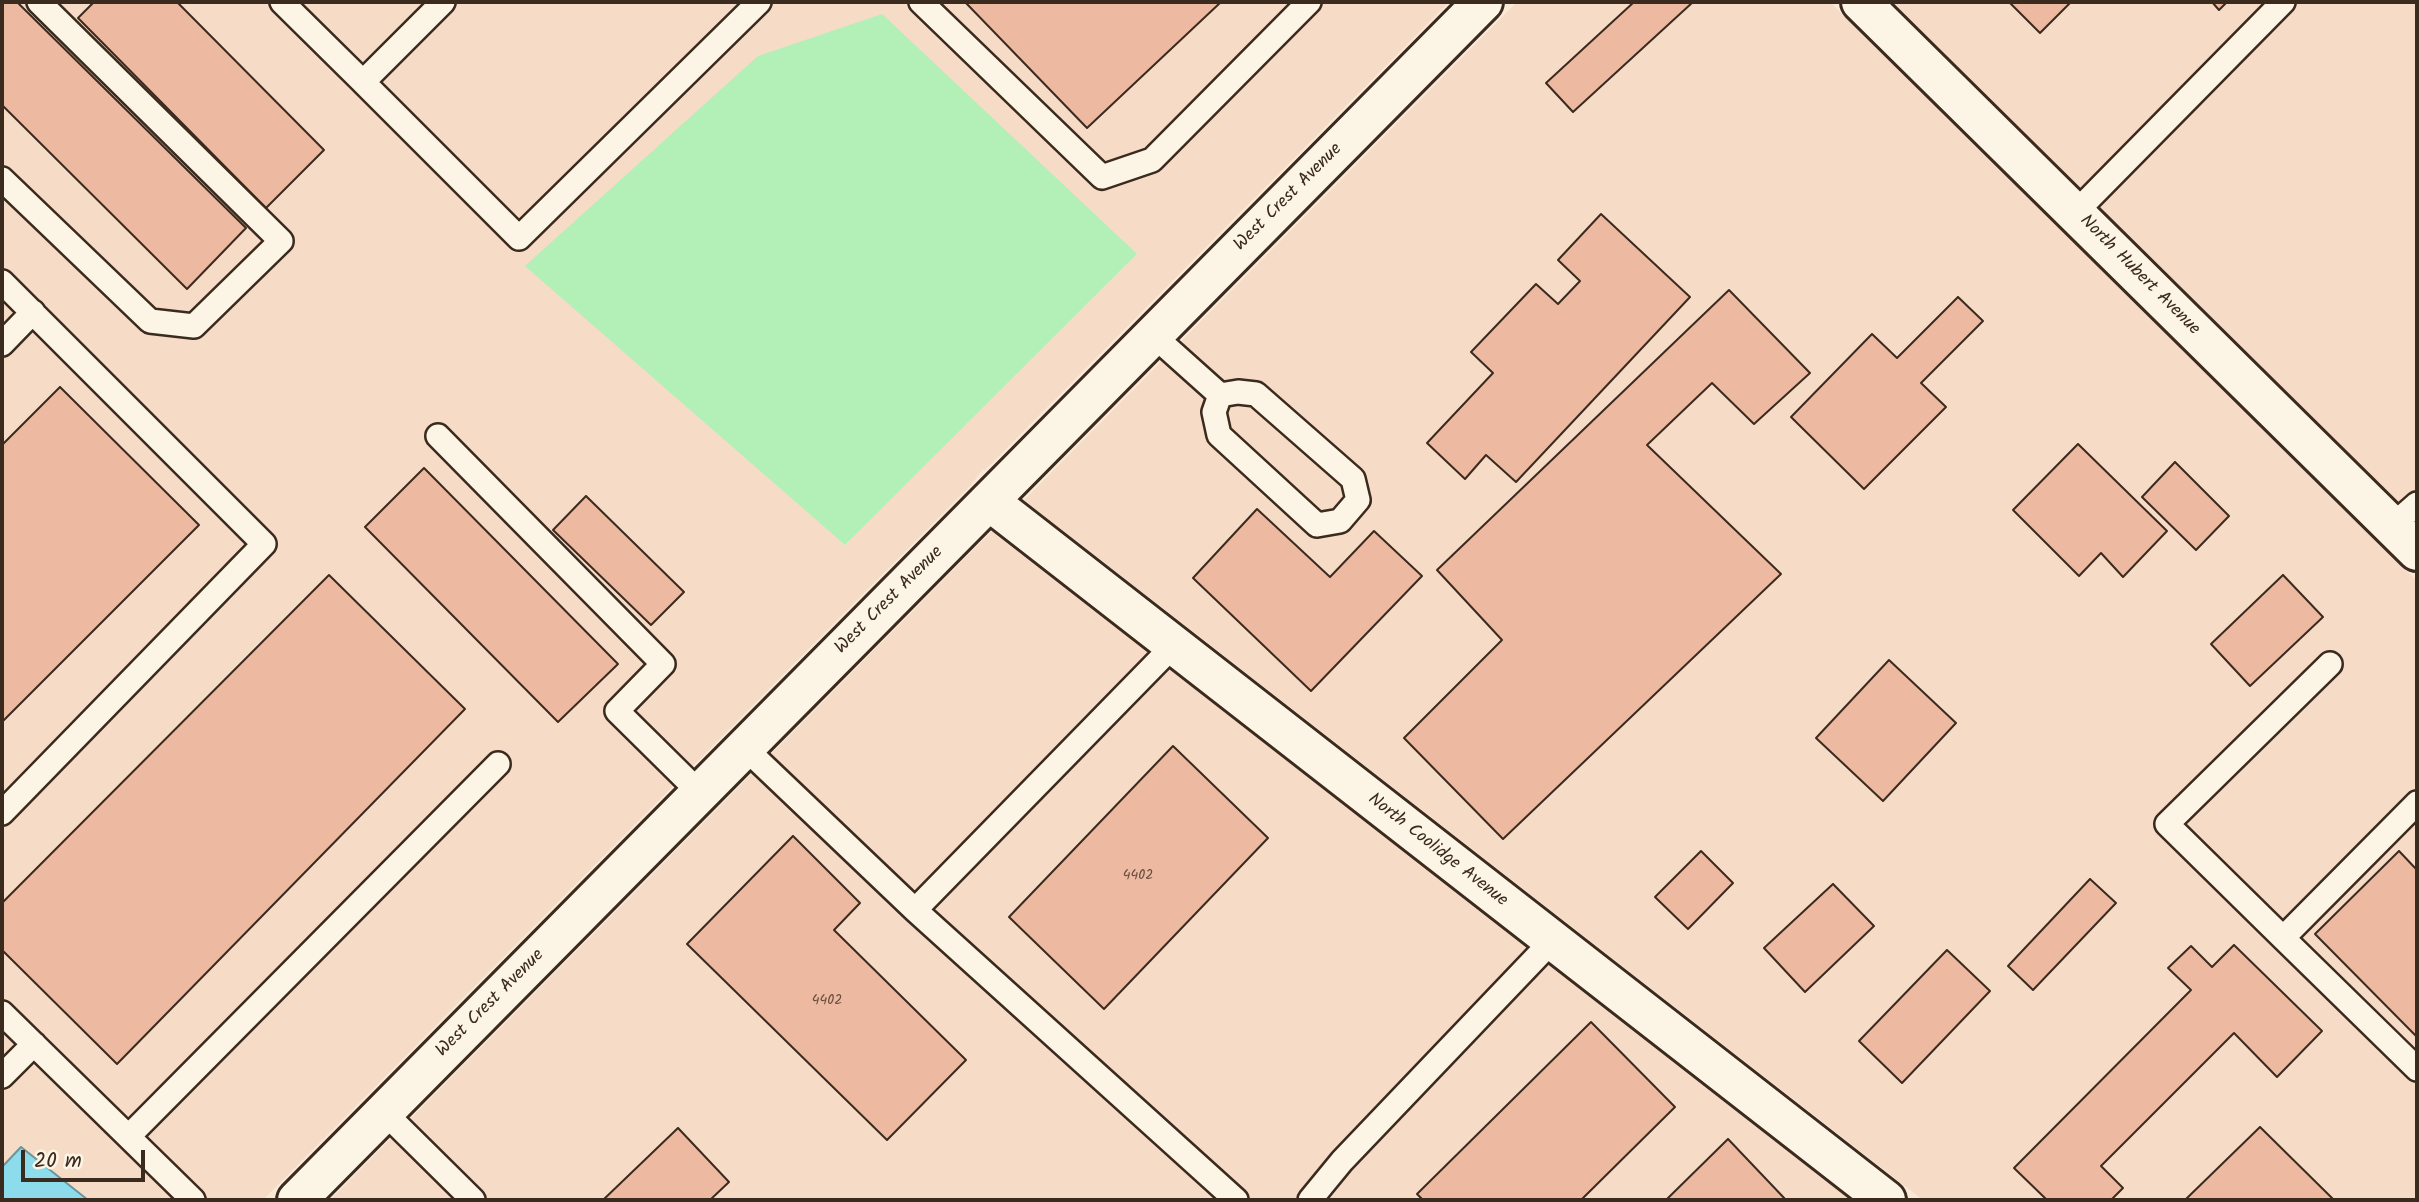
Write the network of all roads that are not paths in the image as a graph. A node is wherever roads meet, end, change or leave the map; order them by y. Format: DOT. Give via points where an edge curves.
graph roads {
  1 [pos="38,2"];
  2 [pos="282,2"];
  3 [pos="443,2"];
  4 [pos="759,2"];
  5 [pos="921,2"];
  6 [pos="1309,2"];
  7 [pos="1483,2"];
  8 [pos="1861,2"];
  9 [pos="2283,2"];
  10 [pos="363,82"];
  11 [pos="2,179"];
  12 [pos="2075,213"];
  13 [pos="2,282"];
  14 [pos="33,312"];
  15 [pos="1153,335"];
  16 [pos="2,344"];
  17 [pos="1220,395"];
  18 [pos="438,436"];
  19 [pos="989,501"];
  20 [pos="2409,527"];
  21 [pos="1174,645"];
  22 [pos="2330,664"];
  23 [pos="745,748"];
  24 [pos="498,764"];
  25 [pos="700,793"];
  26 [pos="2417,803"];
  27 [pos="2,813"];
  28 [pos="915,910"];
  29 [pos="2283,938"];
  30 [pos="1552,941"];
  31 [pos="2,1013"];
  32 [pos="34,1044"];
  33 [pos="2417,1069"];
  34 [pos="2,1076"];
  35 [pos="384,1112"];
  36 [pos="129,1136"];
  37 [pos="193,1200"];
  38 [pos="297,1200"];
  39 [pos="473,1200"];
  40 [pos="1236,1200"];
  41 [pos="1310,1200"];
  42 [pos="1886,1200"];
  1 -- 11 [label="lane" via="281,241 194,326 150,321"];
  2 -- 10 [label="lane"];
  3 -- 10 [label="lane"];
  4 -- 10 [label="lane" via="519,238"];
  5 -- 6 [label="lane" via="1102,177 1152,160"];
  7 -- 15 [label="street, West Crest Avenue"];
  8 -- 12 [label="street, North Hubert Avenue"];
  9 -- 12 [label="lane"];
  12 -- 20 [label="street, North Hubert Avenue"];
  13 -- 14 [label="lane"];
  14 -- 16 [label="lane"];
  14 -- 27 [label="lane" via="264,544"];
  15 -- 17 [label="lane"];
  15 -- 19 [label="street, West Crest Avenue"];
  17 -- 17 [label="lane" via="1214,412 1219,435 1317,525 1340,521 1358,500 1353,479 1256,394"];
  18 -- 25 [label="lane" via="663,664 617,711"];
  19 -- 21 [label="street, North Coolidge Avenue"];
  19 -- 23 [label="street, West Crest Avenue"];
  21 -- 28 [label="lane"];
  21 -- 30 [label="street, North Coolidge Avenue"];
  22 -- 29 [label="lane" via="2167,824"];
  23 -- 25 [label="street, West Crest Avenue"];
  23 -- 28 [label="lane"];
  24 -- 36 [label="lane"];
  25 -- 35 [label="street, West Crest Avenue"];
  26 -- 29 [label="lane"];
  28 -- 40 [label="lane"];
  29 -- 33 [label="lane"];
  30 -- 41 [label="lane"];
  30 -- 42 [label="street, North Coolidge Avenue"];
  31 -- 32 [label="lane"];
  32 -- 34 [label="lane"];
  32 -- 36 [label="lane"];
  35 -- 38 [label="street, West Crest Avenue"];
  35 -- 39 [label="lane"];
  36 -- 37 [label="lane"];
}
